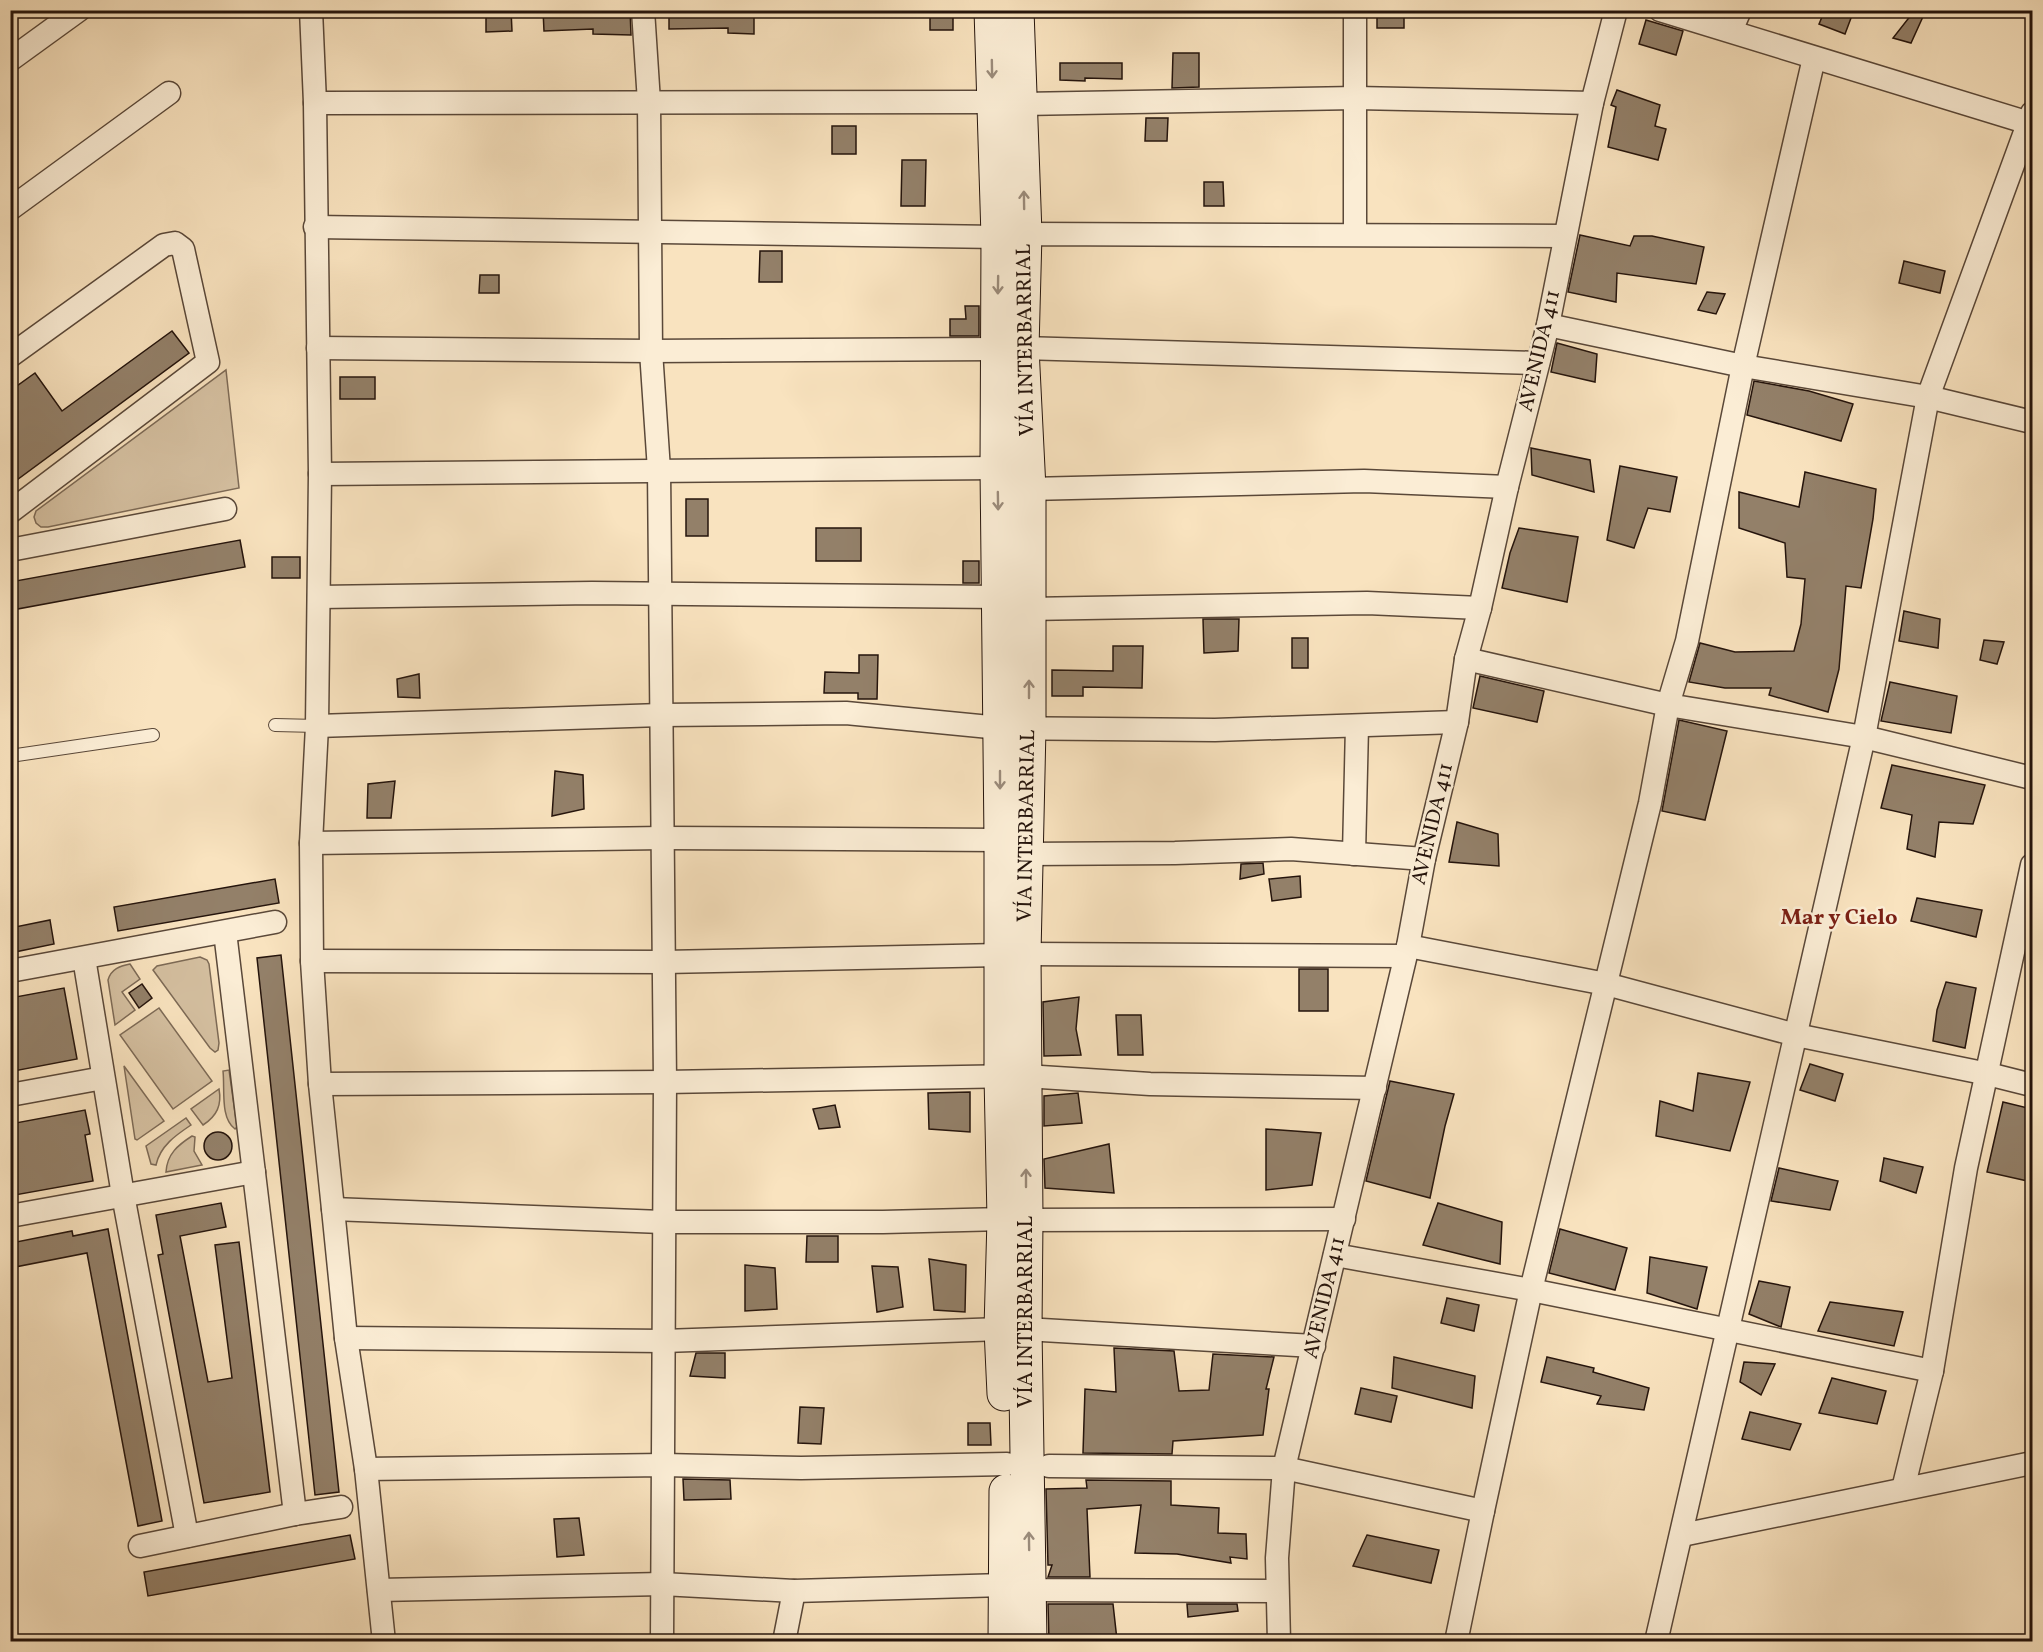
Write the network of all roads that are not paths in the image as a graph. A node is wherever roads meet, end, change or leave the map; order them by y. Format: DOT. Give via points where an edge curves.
graph roads {
  1 [pos="79,10"];
  2 [pos="311,10"];
  3 [pos="643,10"];
  4 [pos="991,10"];
  5 [pos="1017,10"];
  6 [pos="1355,10"];
  7 [pos="1616,10"];
  8 [pos="1660,10"];
  9 [pos="1740,10"];
  10 [pos="1731,31"];
  11 [pos="1814,58"];
  12 [pos="10,60"];
  13 [pos="169,93"];
  14 [pos="1356,98"];
  15 [pos="649,102"];
  16 [pos="315,103"];
  17 [pos="1007,103"];
  18 [pos="1592,104"];
  19 [pos="2031,120"];
  20 [pos="10,209"];
  21 [pos="315,227"];
  22 [pos="651,233"];
  23 [pos="1355,234"];
  24 [pos="1012,236"];
  25 [pos="1565,236"];
  26 [pos="1548,325"];
  27 [pos="318,348"];
  28 [pos="1009,349"];
  29 [pos="651,351"];
  30 [pos="10,356"];
  31 [pos="1538,363"];
  32 [pos="1743,366"];
  33 [pos="1928,397"];
  34 [pos="2032,422"];
  35 [pos="997,468"];
  36 [pos="659,470"];
  37 [pos="320,474"];
  38 [pos="1507,487"];
  39 [pos="1029,489"];
  40 [pos="225,509"];
  41 [pos="10,512"];
  42 [pos="10,550"];
  43 [pos="660,594"];
  44 [pos="319,597"];
  45 [pos="1014,603"];
  46 [pos="1480,608"];
  47 [pos="1466,659"];
  48 [pos="1668,705"];
  49 [pos="662,715"];
  50 [pos="1457,722"];
  51 [pos="275,725"];
  52 [pos="317,726"];
  53 [pos="1357,726"];
  54 [pos="1015,728"];
  55 [pos="153,735"];
  56 [pos="1864,737"];
  57 [pos="10,756"];
  58 [pos="2032,778"];
  59 [pos="663,838"];
  60 [pos="311,843"];
  61 [pos="1014,847"];
  62 [pos="1354,854"];
  63 [pos="1424,859"];
  64 [pos="2032,865"];
  65 [pos="275,922"];
  66 [pos="225,932"];
  67 [pos="1406,951"];
  68 [pos="1012,954"];
  69 [pos="84,958"];
  70 [pos="312,961"];
  71 [pos="664,962"];
  72 [pos="10,971"];
  73 [pos="1606,984"];
  74 [pos="1796,1035"];
  75 [pos="1988,1074"];
  76 [pos="1013,1076"];
  77 [pos="103,1078"];
  78 [pos="665,1082"];
  79 [pos="320,1083"];
  80 [pos="2032,1085"];
  81 [pos="1375,1088"];
  82 [pos="10,1095"];
  83 [pos="254,1172"];
  84 [pos="123,1195"];
  85 [pos="333,1209"];
  86 [pos="10,1216"];
  87 [pos="1344,1219"];
  88 [pos="1015,1220"];
  89 [pos="663,1222"];
  90 [pos="1335,1255"];
  91 [pos="1531,1290"];
  92 [pos="1013,1329"];
  93 [pos="1728,1330"];
  94 [pos="346,1338"];
  95 [pos="663,1341"];
  96 [pos="1314,1346"];
  97 [pos="1932,1371"];
  98 [pos="2032,1463"];
  99 [pos="1007,1464"];
  100 [pos="664,1465"];
  101 [pos="1049,1466"];
  102 [pos="366,1468"];
  103 [pos="1284,1468"];
  104 [pos="1903,1489"];
  105 [pos="341,1507"];
  106 [pos="1483,1511"];
  107 [pos="295,1514"];
  108 [pos="1682,1535"];
  109 [pos="187,1536"];
  110 [pos="140,1546"];
  111 [pos="663,1584"];
  112 [pos="1017,1588"];
  113 [pos="379,1590"];
  114 [pos="794,1591"];
  115 [pos="1277,1591"];
  116 [pos="384,1641"];
  117 [pos="662,1641"];
  118 [pos="784,1641"];
  119 [pos="1005,1641"];
  120 [pos="1030,1641"];
  121 [pos="1279,1641"];
  122 [pos="1456,1641"];
  123 [pos="1656,1641"];
  1 -- 12 [label="street"];
  2 -- 16 [label="street"];
  3 -- 15 [label="street"];
  4 -- 17 [label="main road, VÍA INTERBARRIAL, one-way"];
  5 -- 17 [label="main road, VÍA INTERBARRIAL"];
  6 -- 14 [label="street"];
  7 -- 18 [label="street, AVENIDA 411"];
  8 -- 10 [label="street"];
  9 -- 10 [label="street"];
  10 -- 11 [label="street"];
  11 -- 19 [label="street"];
  11 -- 32 [label="street"];
  13 -- 20 [label="street"];
  14 -- 17 [label="street"];
  14 -- 18 [label="street"];
  14 -- 23 [label="street"];
  15 -- 16 [label="street"];
  15 -- 17 [label="street"];
  15 -- 22 [label="street"];
  16 -- 21 [label="street"];
  17 -- 24 [label="main road, VÍA INTERBARRIAL"];
  18 -- 25 [label="street, AVENIDA 411"];
  19 -- 33 [label="street"];
  21 -- 22 [label="street"];
  21 -- 27 [label="street"];
  22 -- 24 [label="street"];
  22 -- 29 [label="street"];
  23 -- 24 [label="street"];
  23 -- 25 [label="street"];
  24 -- 28 [label="main road, VÍA INTERBARRIAL"];
  25 -- 26 [label="street, AVENIDA 411"];
  26 -- 31 [label="street, AVENIDA 411"];
  26 -- 32 [label="street"];
  27 -- 29 [label="street"];
  27 -- 37 [label="street"];
  28 -- 29 [label="street"];
  28 -- 31 [label="street"];
  28 -- 35 [label="main road, VÍA INTERBARRIAL"];
  28 -- 39 [label="main road, VÍA INTERBARRIAL"];
  29 -- 36 [label="street"];
  30 -- 41 [label="street" via="164,245 175,243 183,249 208,362"];
  31 -- 38 [label="street, AVENIDA 411"];
  32 -- 33 [label="street"];
  32 -- 48 [label="street" via="1688,641"];
  33 -- 34 [label="street"];
  33 -- 56 [label="street"];
  35 -- 36 [label="street"];
  35 -- 45 [label="main road, VÍA INTERBARRIAL, one-way"];
  36 -- 37 [label="street"];
  36 -- 43 [label="street"];
  37 -- 44 [label="street"];
  38 -- 39 [label="street" via="1364,482"];
  38 -- 46 [label="street, AVENIDA 411"];
  39 -- 45 [label="main road, VÍA INTERBARRIAL"];
  40 -- 42 [label="street"];
  43 -- 44 [label="street"];
  43 -- 45 [label="street"];
  43 -- 49 [label="street"];
  44 -- 52 [label="street"];
  45 -- 46 [label="street" via="1367,603"];
  45 -- 54 [label="main road, VÍA INTERBARRIAL"];
  46 -- 47 [label="street, AVENIDA 411"];
  47 -- 48 [label="street"];
  47 -- 50 [label="street, AVENIDA 411"];
  48 -- 56 [label="street"];
  48 -- 73 [label="street" via="1650,803"];
  49 -- 52 [label="street"];
  49 -- 54 [label="street" via="846,713"];
  49 -- 59 [label="street"];
  50 -- 53 [label="street"];
  50 -- 63 [label="street, AVENIDA 411"];
  51 -- 52 [label="lane"];
  52 -- 60 [label="street"];
  53 -- 54 [label="street" via="1215,730"];
  53 -- 62 [label="street"];
  54 -- 61 [label="main road, VÍA INTERBARRIAL"];
  55 -- 57 [label="lane"];
  56 -- 58 [label="street"];
  56 -- 74 [label="street"];
  59 -- 60 [label="street"];
  59 -- 61 [label="street"];
  59 -- 71 [label="street"];
  60 -- 70 [label="street"];
  61 -- 62 [label="street" via="1175,853 1291,849"];
  61 -- 68 [label="main road, VÍA INTERBARRIAL"];
  62 -- 63 [label="street"];
  63 -- 67 [label="street, AVENIDA 411"];
  64 -- 75 [label="street"];
  65 -- 66 [label="street"];
  66 -- 69 [label="street"];
  66 -- 83 [label="street"];
  67 -- 68 [label="street"];
  67 -- 73 [label="street"];
  67 -- 81 [label="street, AVENIDA 411"];
  68 -- 71 [label="street"];
  68 -- 76 [label="main road, VÍA INTERBARRIAL"];
  69 -- 72 [label="street"];
  69 -- 77 [label="street"];
  70 -- 71 [label="street"];
  70 -- 79 [label="street"];
  71 -- 78 [label="street"];
  73 -- 74 [label="street"];
  73 -- 91 [label="street"];
  74 -- 75 [label="street"];
  74 -- 93 [label="street"];
  75 -- 80 [label="street"];
  75 -- 97 [label="street" via="1966,1168"];
  76 -- 78 [label="street"];
  76 -- 81 [label="street" via="1150,1084"];
  76 -- 88 [label="main road, VÍA INTERBARRIAL"];
  77 -- 82 [label="street"];
  77 -- 84 [label="street"];
  78 -- 79 [label="street"];
  78 -- 89 [label="street"];
  79 -- 85 [label="street"];
  81 -- 87 [label="street, AVENIDA 411"];
  83 -- 84 [label="street"];
  83 -- 107 [label="street"];
  84 -- 86 [label="street"];
  84 -- 109 [label="street"];
  85 -- 89 [label="street"];
  85 -- 94 [label="street"];
  87 -- 88 [label="street"];
  87 -- 90 [label="street, AVENIDA 411"];
  88 -- 89 [label="street"];
  88 -- 92 [label="main road, VÍA INTERBARRIAL"];
  89 -- 95 [label="street"];
  90 -- 91 [label="street"];
  90 -- 96 [label="street, AVENIDA 411"];
  91 -- 93 [label="street"];
  91 -- 106 [label="street"];
  92 -- 95 [label="street"];
  92 -- 96 [label="street"];
  92 -- 99 [label="main road, VÍA INTERBARRIAL"];
  112 -- 92 [label="main road, VÍA INTERBARRIAL, one-way"];
  93 -- 97 [label="street"];
  93 -- 108 [label="street"];
  94 -- 95 [label="street"];
  94 -- 102 [label="street"];
  95 -- 100 [label="street"];
  96 -- 103 [label="street, AVENIDA 411"];
  97 -- 104 [label="street"];
  98 -- 104 [label="street"];
  99 -- 100 [label="street" via="801,1468"];
  99 -- 112 [label="main road, VÍA INTERBARRIAL"];
  100 -- 102 [label="street"];
  100 -- 111 [label="street"];
  101 -- 103 [label="street"];
  102 -- 113 [label="street"];
  103 -- 106 [label="street"];
  103 -- 115 [label="street, AVENIDA 411"];
  104 -- 108 [label="street"];
  105 -- 107 [label="street"];
  106 -- 122 [label="street"];
  107 -- 109 [label="street"];
  108 -- 123 [label="street"];
  109 -- 110 [label="street"];
  111 -- 113 [label="street"];
  111 -- 114 [label="street"];
  111 -- 117 [label="street"];
  112 -- 114 [label="street"];
  112 -- 115 [label="street"];
  112 -- 119 [label="main road, VÍA INTERBARRIAL"];
  112 -- 120 [label="main road, VÍA INTERBARRIAL"];
  113 -- 116 [label="street"];
  114 -- 118 [label="street"];
  115 -- 121 [label="street, AVENIDA 411"];
}
